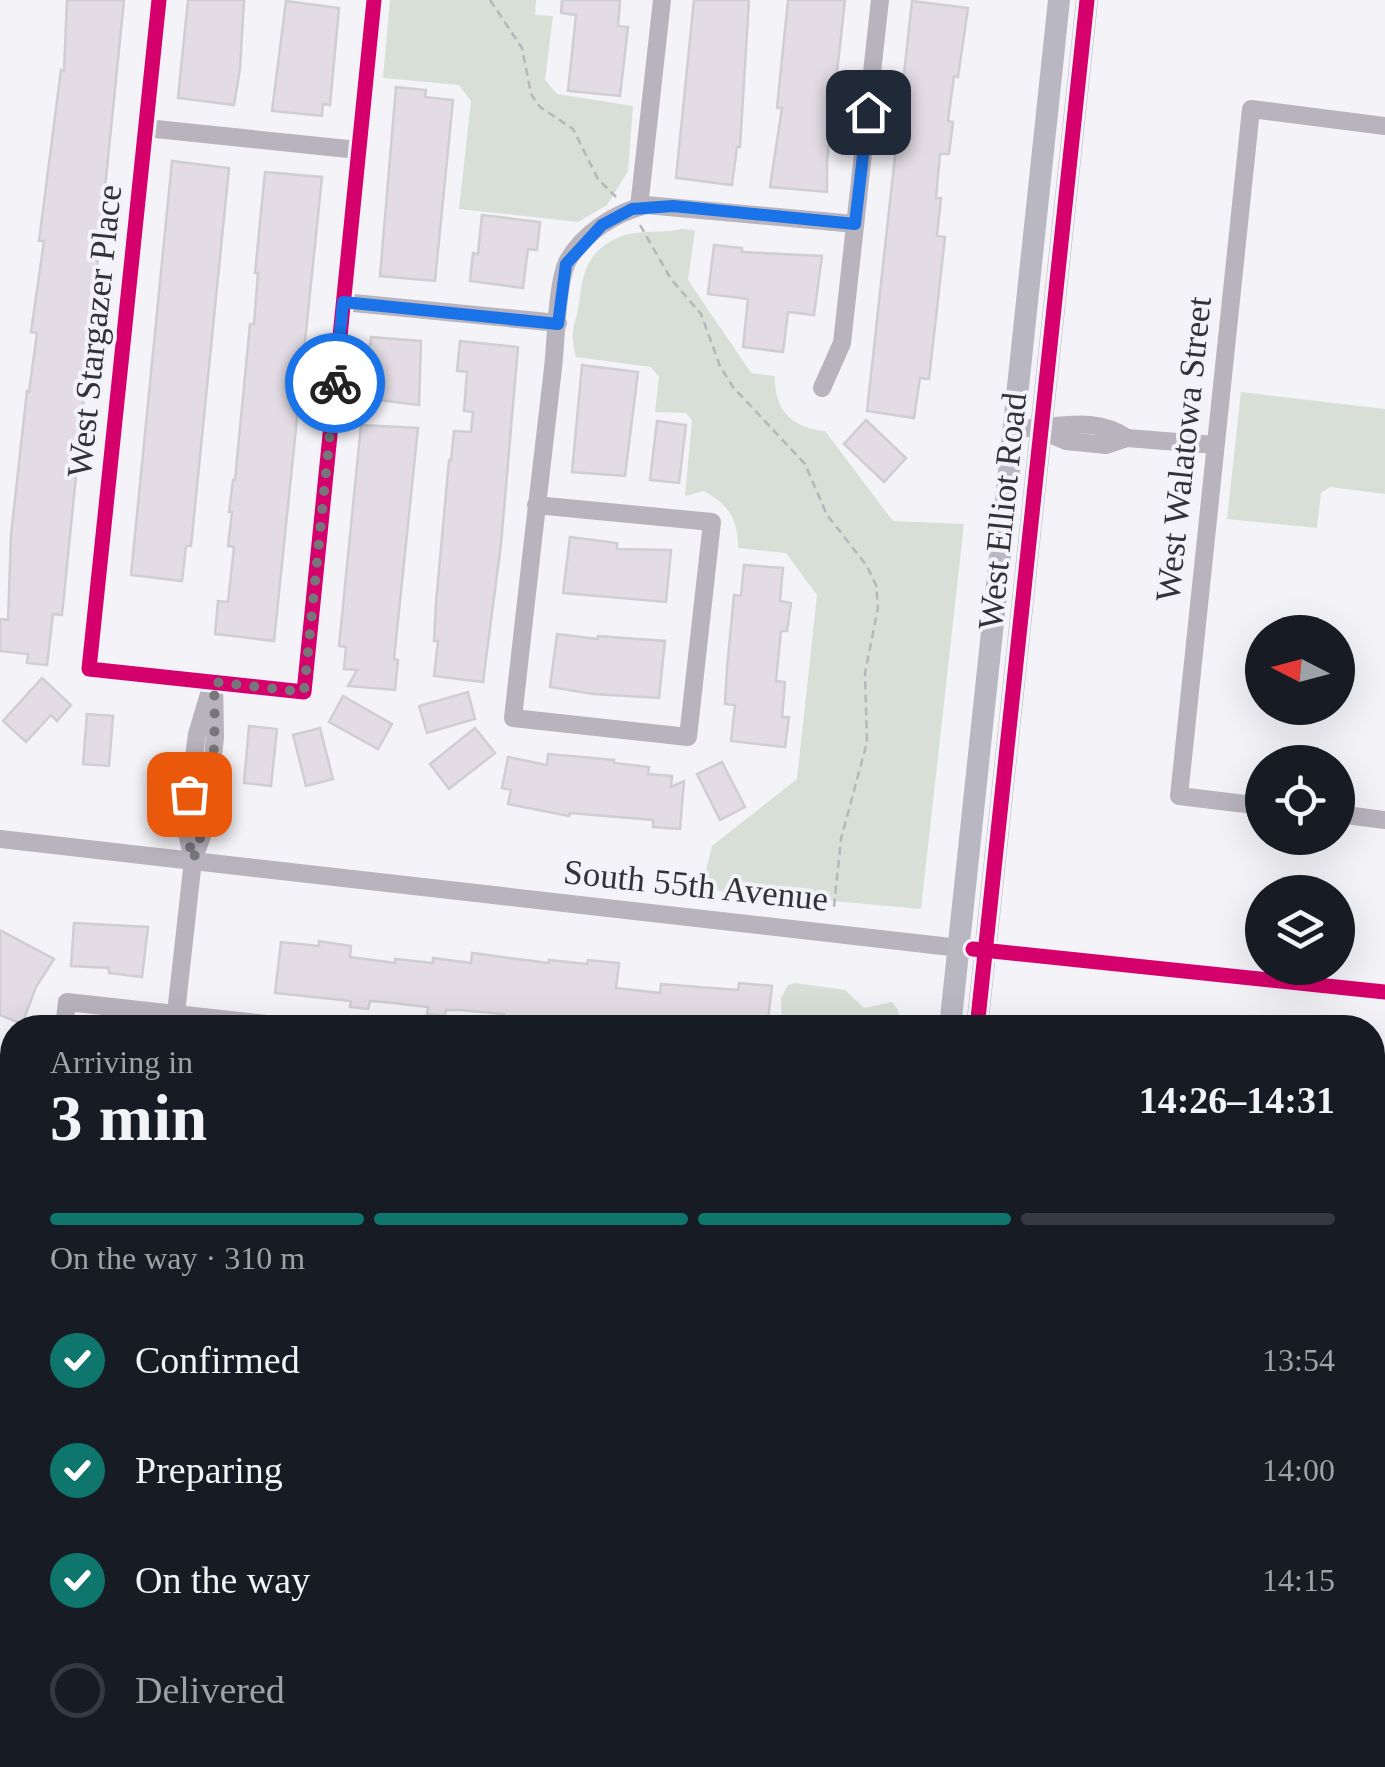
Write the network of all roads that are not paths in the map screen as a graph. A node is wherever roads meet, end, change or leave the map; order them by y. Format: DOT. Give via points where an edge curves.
graph roads {
  1 [pos="159,0"];
  2 [pos="374,0"];
  3 [pos="662,0"];
  4 [pos="880,0"];
  5 [pos="1059,0"];
  6 [pos="1087,0"];
  7 [pos="1385,126"];
  8 [pos="146,128"];
  9 [pos="358,150"];
  10 [pos="635,208"];
  11 [pos="855,224"];
  12 [pos="343,302"];
  13 [pos="558,324"];
  14 [pos="822,388"];
  15 [pos="1014,428"];
  16 [pos="1041,430"];
  17 [pos="1215,445"];
  18 [pos="536,505"];
  19 [pos="214,682"];
  20 [pos="1245,804"];
  21 [pos="1355,816"];
  22 [pos="1385,820"];
  23 [pos="0,839"];
  24 [pos="193,860"];
  25 [pos="958,947"];
  26 [pos="986,951"];
  27 [pos="1385,992"];
  28 [pos="176,1013"];
  29 [pos="66,1015"];
  30 [pos="194,1015"];
  31 [pos="951,1015"];
  32 [pos="979,1015"];
  1 -- 8 [label="street, West Stargazer Place"];
  2 -- 9 [label="street"];
  3 -- 10 [label="street"];
  4 -- 11 [label="street"];
  5 -- 15 [label="main road, West Elliot Road"];
  6 -- 16 [label="main road, West Elliot Road"];
  7 -- 17 [label="street, West Walatowa Street" via="1252,109"];
  8 -- 9 [label="street"];
  8 -- 19 [label="street, West Stargazer Place" via="89,669"];
  9 -- 12 [label="street"];
  10 -- 11 [label="street"];
  10 -- 13 [label="street" via="602,225 566,264"];
  11 -- 14 [label="street" via="842,343"];
  12 -- 13 [label="street"];
  12 -- 19 [label="street" via="304,692"];
  13 -- 18 [label="street"];
  15 -- 16 [label="street"];
  15 -- 25 [label="main road, West Elliot Road"];
  16 -- 17 [label="street" via="1066,441"];
  16 -- 26 [label="main road, West Elliot Road"];
  17 -- 20 [label="street, West Walatowa Street" via="1179,796"];
  18 -- 18 [label="street" via="712,522 688,737 513,718"];
  19 -- 24 [label="street" via="197,734 185,824"];
  21 -- 22 [label="street"];
  23 -- 24 [label="street, South 55th Avenue"];
  24 -- 25 [label="street, South 55th Avenue"];
  24 -- 28 [label="street"];
  25 -- 26 [label="street, South 55th Avenue"];
  25 -- 31 [label="main road, West Elliot Road"];
  26 -- 27 [label="street, South 55th Avenue"];
  26 -- 32 [label="main road, West Elliot Road"];
  28 -- 29 [label="street" via="67,1002"];
  28 -- 30 [label="street"];
}
